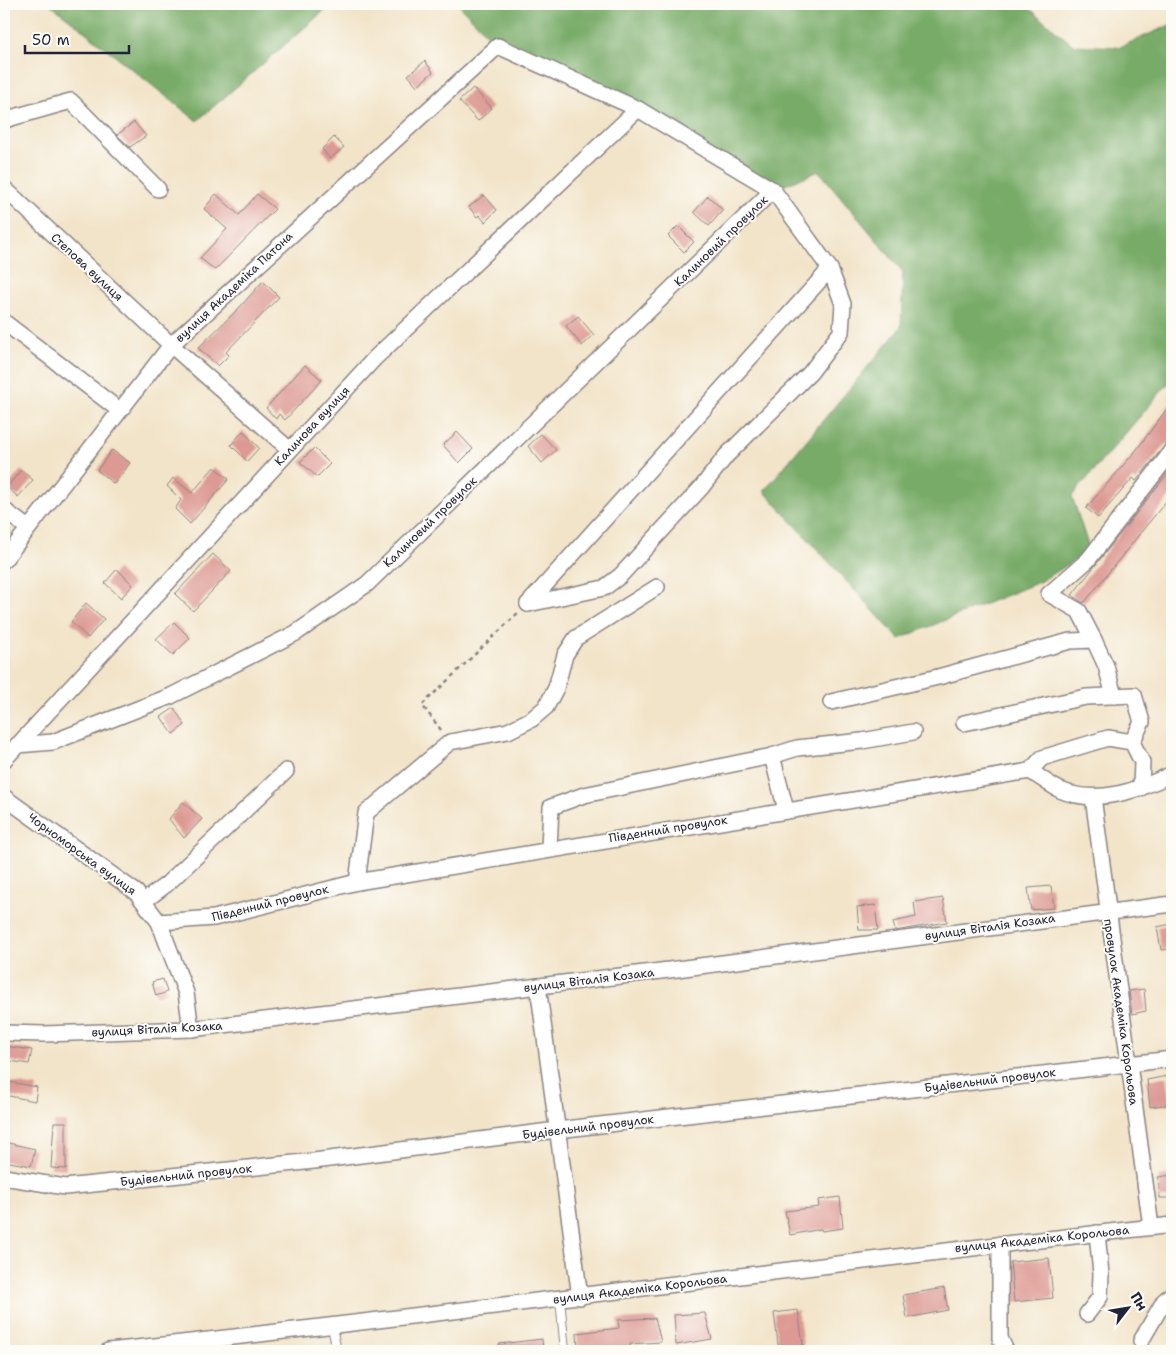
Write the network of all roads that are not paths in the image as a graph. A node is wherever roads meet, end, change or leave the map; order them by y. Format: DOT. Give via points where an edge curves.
graph roads {
  1 [pos="638,109"];
  2 [pos="4,120"];
  3 [pos="4,188"];
  4 [pos="158,189"];
  5 [pos="773,190"];
  6 [pos="830,269"];
  7 [pos="4,322"];
  8 [pos="171,345"];
  9 [pos="119,410"];
  10 [pos="290,450"];
  11 [pos="1172,451"];
  12 [pos="4,510"];
  13 [pos="28,528"];
  14 [pos="4,560"];
  15 [pos="657,587"];
  16 [pos="1094,640"];
  17 [pos="1114,696"];
  18 [pos="830,702"];
  19 [pos="964,723"];
  20 [pos="913,732"];
  21 [pos="1132,742"];
  22 [pos="17,745"];
  23 [pos="772,756"];
  24 [pos="4,760"];
  25 [pos="286,771"];
  26 [pos="1030,771"];
  27 [pos="1172,774"];
  28 [pos="1141,788"];
  29 [pos="4,797"];
  30 [pos="1093,797"];
  31 [pos="786,810"];
  32 [pos="548,849"];
  33 [pos="357,882"];
  34 [pos="144,901"];
  35 [pos="1172,904"];
  36 [pos="1108,912"];
  37 [pos="159,922"];
  38 [pos="538,986"];
  39 [pos="191,1029"];
  40 [pos="4,1033"];
  41 [pos="1172,1059"];
  42 [pos="1128,1064"];
  43 [pos="557,1130"];
  44 [pos="4,1176"];
  45 [pos="1172,1225"];
  46 [pos="1151,1227"];
  47 [pos="1097,1233"];
  48 [pos="1000,1244"];
  49 [pos="1172,1294"];
  50 [pos="580,1297"];
  51 [pos="560,1299"];
  52 [pos="1087,1314"];
  53 [pos="332,1327"];
  54 [pos="1141,1341"];
  55 [pos="108,1351"];
  56 [pos="337,1351"];
  57 [pos="565,1351"];
  58 [pos="1006,1351"];
  1 -- 5 [label="street"];
  1 -- 8 [label="street, вулиця Академіка Патона" via="498,46"];
  1 -- 10 [label="street, Калинова вулиця" via="375,358"];
  2 -- 4 [label="street" via="71,101"];
  3 -- 8 [label="street, Степова вулиця"];
  5 -- 6 [label="street"];
  5 -- 22 [label="street, Калиновий провулок" via="367,584 296,633 171,696 54,742"];
  6 -- 6 [label="street" via="528,604 604,588 620,576 726,456 810,373 841,332 843,304"];
  7 -- 9 [label="street"];
  8 -- 9 [label="street, вулиця Академіка Патона"];
  8 -- 10 [label="street, Степова вулиця"];
  9 -- 13 [label="street, вулиця Академіка Патона"];
  10 -- 22 [label="street, Калинова вулиця"];
  11 -- 16 [label="street" via="1088,560 1049,594 1079,611"];
  12 -- 13 [label="street"];
  13 -- 14 [label="street, вулиця Академіка Патона"];
  15 -- 33 [label="street" via="576,638 565,655 556,688 546,707 532,719 508,731 450,742 366,813"];
  16 -- 17 [label="street" via="1106,666"];
  16 -- 18 [label="street" via="1070,641"];
  17 -- 19 [label="street" via="1086,697"];
  17 -- 21 [label="street" via="1134,695 1142,722"];
  20 -- 23 [label="street" via="797,748"];
  21 -- 26 [label="street" via="1108,738 1042,758"];
  21 -- 28 [label="street" via="1142,762"];
  22 -- 24 [label="street, Калинова вулиця"];
  23 -- 31 [label="street"];
  23 -- 32 [label="street" via="584,795 551,807"];
  25 -- 34 [label="street" via="167,884"];
  26 -- 30 [label="street" via="1061,790"];
  26 -- 31 [label="street, Південний провулок"];
  27 -- 28 [label="street"];
  28 -- 30 [label="street"];
  29 -- 34 [label="street, Чорноморська вулиця"];
  30 -- 36 [label="street, провулок Академіка Корольова"];
  31 -- 32 [label="street, Південний провулок"];
  32 -- 33 [label="street, Південний провулок"];
  33 -- 37 [label="street, Південний провулок" via="214,918"];
  34 -- 37 [label="street, Чорноморська вулиця"];
  35 -- 36 [label="street, вулиця Віталія Козака"];
  36 -- 38 [label="street, вулиця Віталія Козака"];
  36 -- 42 [label="street, провулок Академіка Корольова"];
  37 -- 39 [label="street, Чорноморська вулиця" via="186,993"];
  38 -- 39 [label="street, вулиця Віталія Козака"];
  38 -- 43 [label="street"];
  39 -- 40 [label="street, вулиця Віталія Козака"];
  41 -- 42 [label="street, Будівельний провулок"];
  42 -- 43 [label="street, Будівельний провулок"];
  42 -- 46 [label="street, провулок Академіка Корольова"];
  43 -- 44 [label="street, Будівельний провулок" via="314,1161 65,1187"];
  43 -- 50 [label="street"];
  45 -- 46 [label="street, вулиця Академіка Корольова"];
  46 -- 47 [label="street, вулиця Академіка Корольова"];
  47 -- 48 [label="street, вулиця Академіка Корольова"];
  47 -- 52 [label="street" via="1100,1297"];
  48 -- 50 [label="street, вулиця Академіка Корольова"];
  48 -- 58 [label="street" via="1000,1338"];
  49 -- 54 [label="street" via="1164,1301"];
  50 -- 51 [label="street, вулиця Академіка Корольова"];
  51 -- 53 [label="street, вулиця Академіка Корольова"];
  51 -- 57 [label="lane"];
  53 -- 55 [label="street, вулиця Академіка Корольова"];
  53 -- 56 [label="lane"];
}
